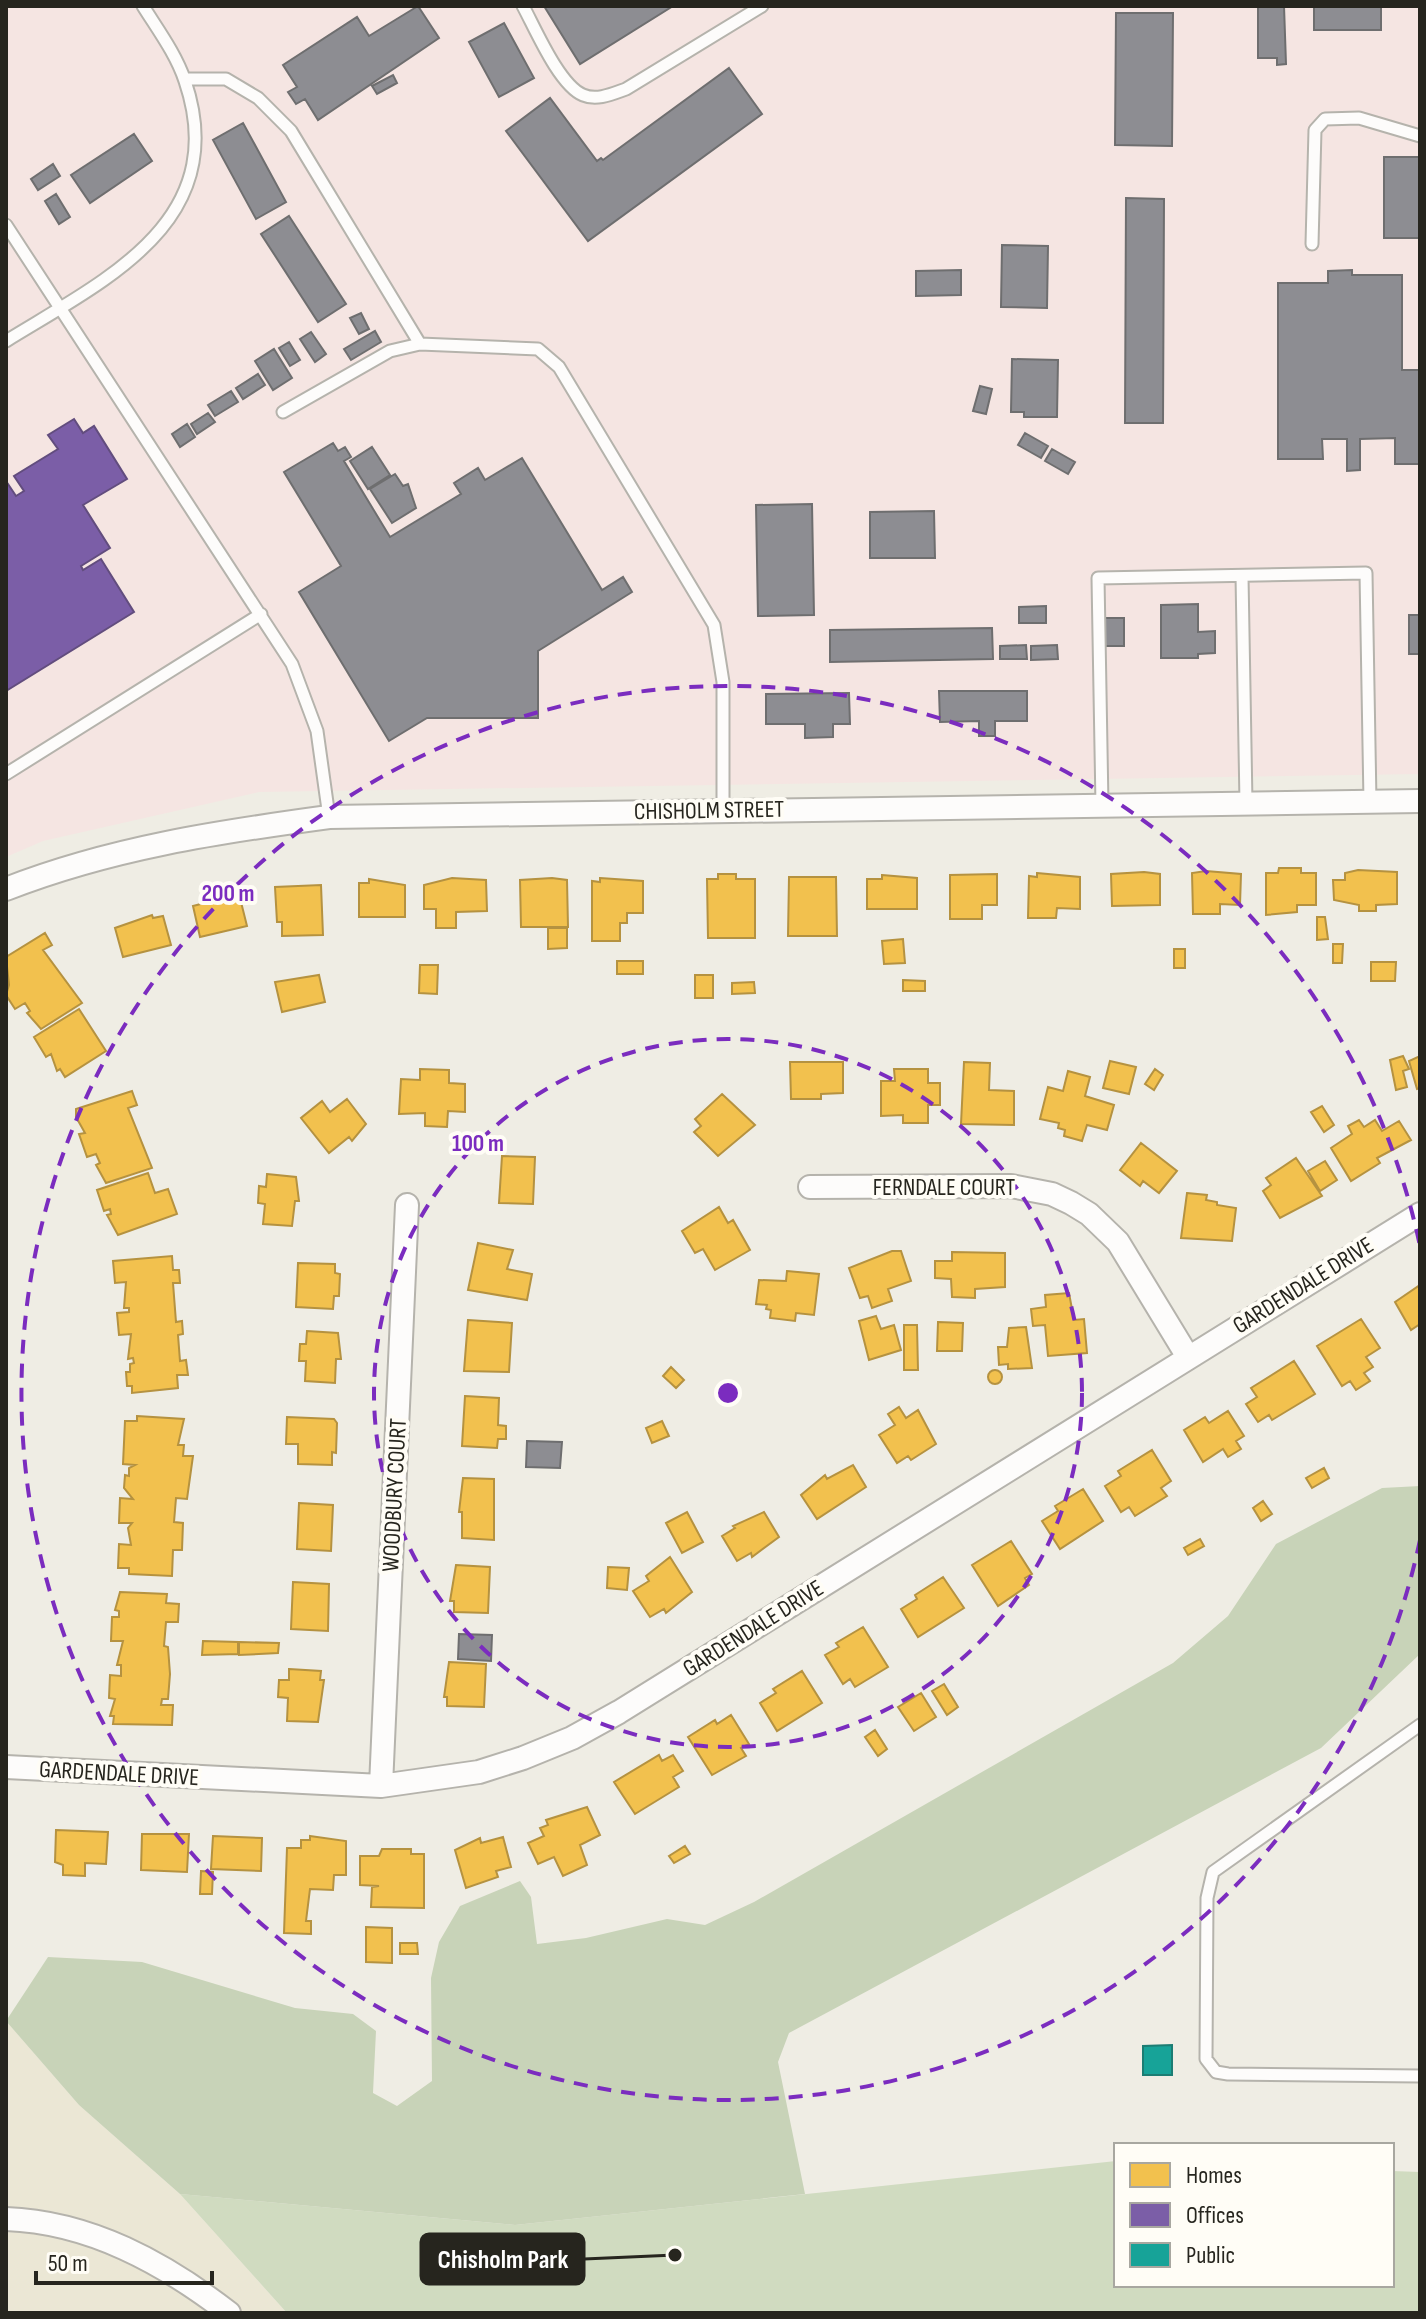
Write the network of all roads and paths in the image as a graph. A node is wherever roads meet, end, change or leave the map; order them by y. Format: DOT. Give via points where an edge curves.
graph roads {
  1 [pos="143,6"];
  2 [pos="523,6"];
  3 [pos="762,6"];
  4 [pos="185,79"];
  5 [pos="1420,136"];
  6 [pos="6,225"];
  7 [pos="1312,244"];
  8 [pos="61,307"];
  9 [pos="6,341"];
  10 [pos="420,344"];
  11 [pos="283,412"];
  12 [pos="1242,576"];
  13 [pos="261,614"];
  14 [pos="6,774"];
  15 [pos="1420,801"];
  16 [pos="1370,802"];
  17 [pos="1246,803"];
  18 [pos="1102,805"];
  19 [pos="723,809"];
  20 [pos="329,817"];
  21 [pos="7,884"];
  22 [pos="810,1187"];
  23 [pos="407,1205"];
  24 [pos="1420,1214"];
  25 [pos="1188,1357"];
  26 [pos="1420,1725"];
  27 [pos="6,1767"];
  28 [pos="381,1786"];
  29 [pos="1420,2076"];
  30 [pos="6,2219"];
  31 [pos="229,2313"];
  1 -- 4 [label="lane"];
  2 -- 3 [label="lane" via="566,82 583,95 604,97 626,89"];
  4 -- 8 [label="lane" via="194,139 175,209 143,251"];
  4 -- 10 [label="lane" via="226,79 258,98 291,131"];
  5 -- 7 [label="lane" via="1359,118 1325,119 1315,130"];
  6 -- 8 [label="lane"];
  8 -- 9 [label="lane"];
  8 -- 13 [label="lane"];
  10 -- 11 [label="lane" via="390,351"];
  10 -- 19 [label="lane" via="538,349 559,367 714,625 723,682"];
  12 -- 16 [label="lane" via="1366,573"];
  12 -- 17 [label="lane"];
  12 -- 18 [label="lane" via="1098,578"];
  13 -- 14 [label="lane"];
  13 -- 20 [label="lane" via="310,706"];
  15 -- 16 [label="street, CHISHOLM STREET"];
  16 -- 17 [label="street, CHISHOLM STREET"];
  17 -- 18 [label="street, CHISHOLM STREET"];
  18 -- 19 [label="street, CHISHOLM STREET"];
  19 -- 20 [label="street, CHISHOLM STREET"];
  20 -- 21 [label="street, CHISHOLM STREET" via="162,842"];
  22 -- 25 [label="street, FERNDALE COURT" via="1011,1186 1062,1198 1089,1214 1118,1242"];
  23 -- 28 [label="street, WOODBURY COURT"];
  24 -- 25 [label="street, GARDENDALE DRIVE"];
  25 -- 28 [label="street, GARDENDALE DRIVE" via="572,1738 479,1772"];
  26 -- 29 [label="lane" via="1213,1872 1207,1898 1206,2059 1216,2072 1228,2074"];
  27 -- 28 [label="street, GARDENDALE DRIVE"];
  30 -- 31 [label="street" via="69,2228 127,2248 178,2273"];
}
